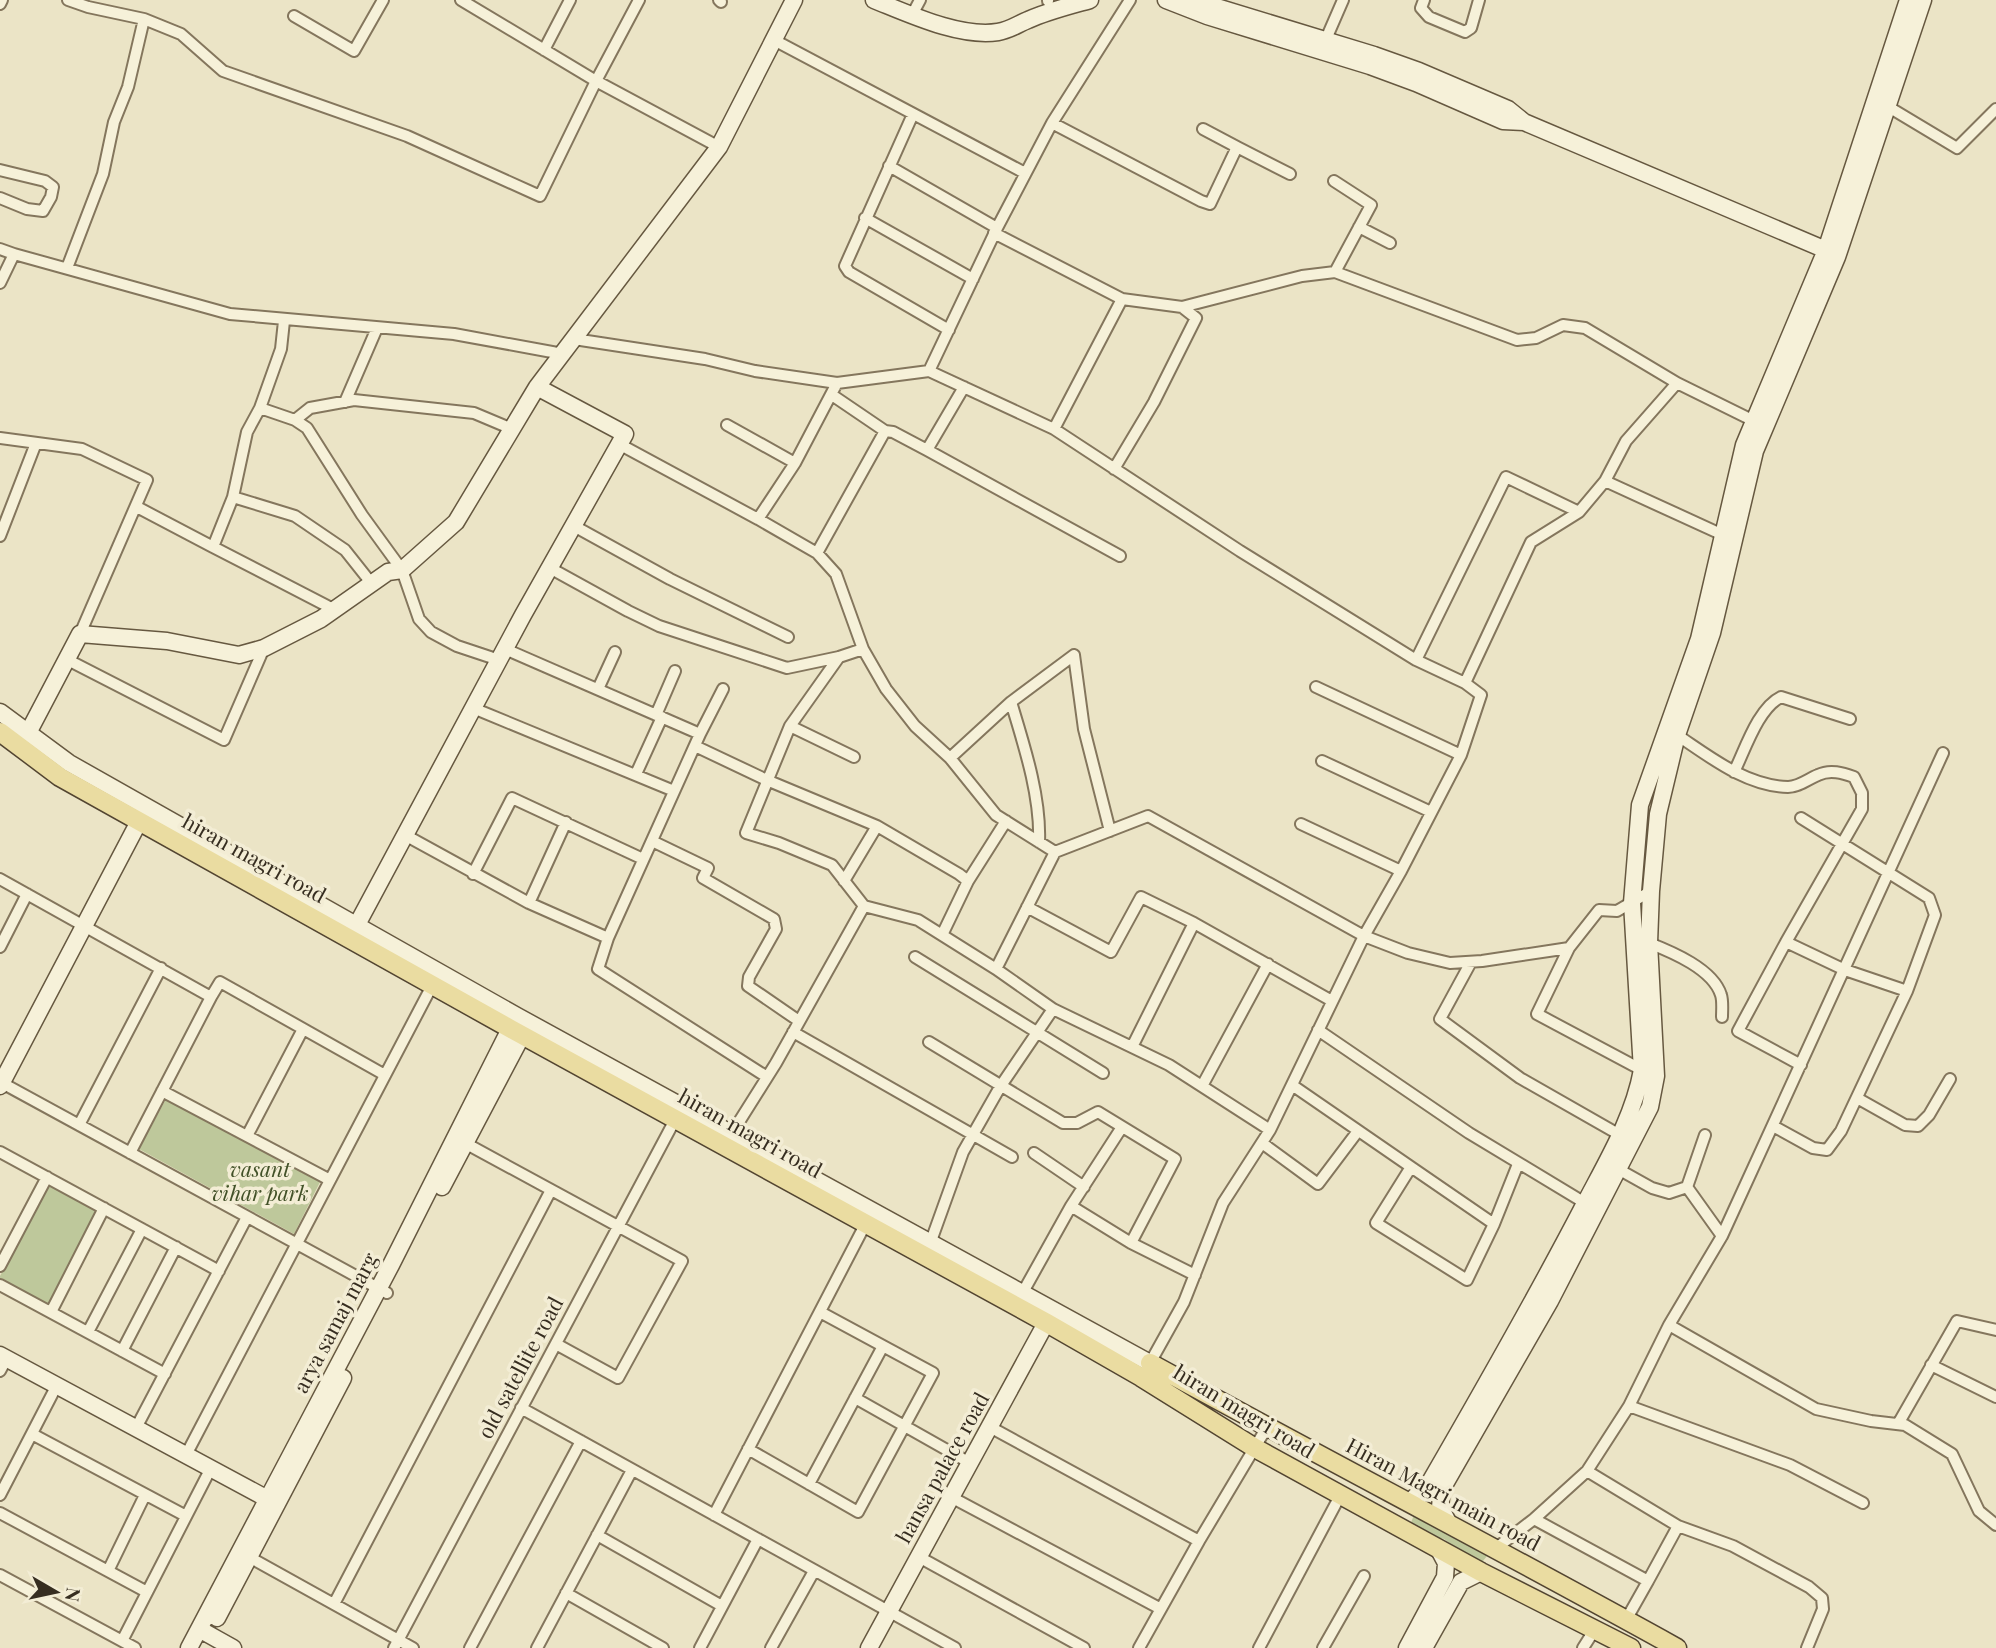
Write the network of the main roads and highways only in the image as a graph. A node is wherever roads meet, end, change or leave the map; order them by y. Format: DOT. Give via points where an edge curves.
graph roads {
  1 [pos="1,734"];
  2 [pos="1150,1363"];
  3 [pos="1410,1502"];
  4 [pos="1396,1525"];
  5 [pos="1495,1549"];
  6 [pos="1481,1572"];
  7 [pos="1631,1648"];
  8 [pos="1677,1648"];
  1 -- 4 [label="main road, hiran magri road" via="60,777 143,814 679,1113 866,1223 1051,1316 1255,1447"];
  2 -- 3 [label="main road, Hiran Magri main road"];
  3 -- 4 [label="main road"];
  3 -- 5 [label="main road, Hiran Magri main road"];
  4 -- 6 [label="main road, hiran magri road"];
  5 -- 6 [label="main road"];
  5 -- 8 [label="main road, Hiran Magri main road"];
  6 -- 7 [label="main road"];
}
